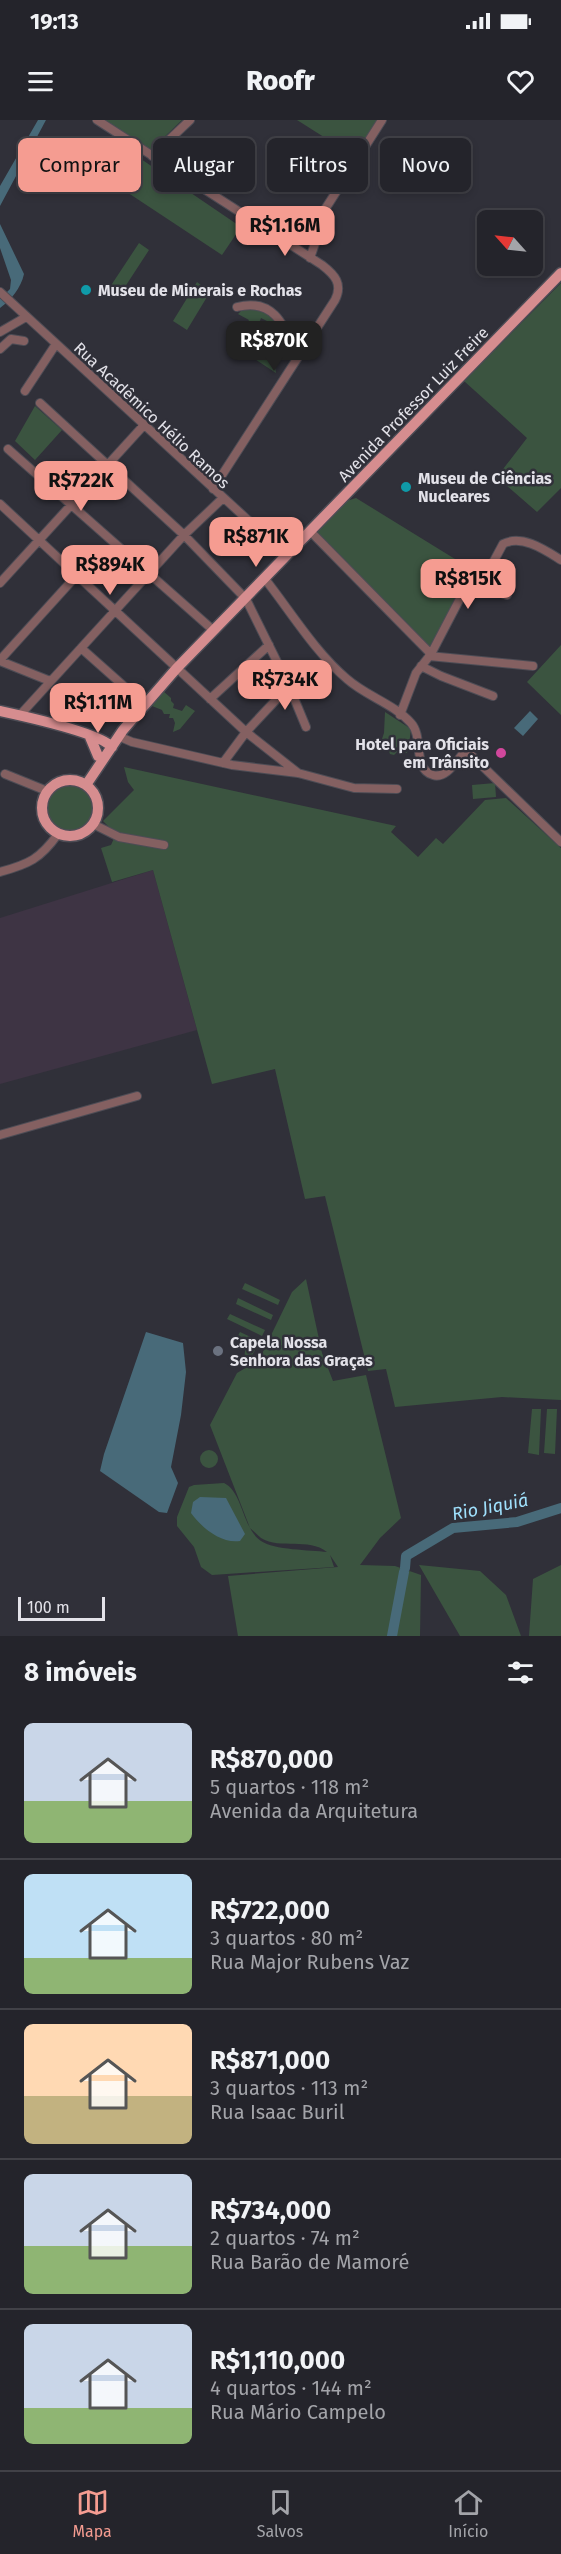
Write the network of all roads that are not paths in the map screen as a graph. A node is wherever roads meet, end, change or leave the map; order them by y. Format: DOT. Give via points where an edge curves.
graph roads {
  1 [pos="97,120"];
  2 [pos="190,120"];
  3 [pos="382,120"];
  4 [pos="152,156"];
  5 [pos="321,214"];
  6 [pos="273,234"];
  7 [pos="310,258"];
  8 [pos="561,273"];
  9 [pos="0,292"];
  10 [pos="237,307"];
  11 [pos="26,317"];
  12 [pos="0,332"];
  13 [pos="24,341"];
  14 [pos="56,344"];
  15 [pos="0,349"];
  16 [pos="294,351"];
  17 [pos="25,391"];
  18 [pos="40,403"];
  19 [pos="144,425"];
  20 [pos="8,449"];
  21 [pos="106,466"];
  22 [pos="213,489"];
  23 [pos="223,498"];
  24 [pos="0,504"];
  25 [pos="71,504"];
  26 [pos="309,531"];
  27 [pos="184,535"];
  28 [pos="38,540"];
  29 [pos="287,556"];
  30 [pos="561,560"];
  31 [pos="150,572"];
  32 [pos="77,575"];
  33 [pos="265,579"];
  34 [pos="0,583"];
  35 [pos="481,585"];
  36 [pos="507,595"];
  37 [pos="246,599"];
  38 [pos="114,610"];
  39 [pos="213,630"];
  40 [pos="269,645"];
  41 [pos="81,648"];
  42 [pos="430,655"];
  43 [pos="0,661"];
  44 [pos="421,666"];
  45 [pos="533,666"];
  46 [pos="176,669"];
  47 [pos="50,681"];
  48 [pos="289,686"];
  49 [pos="493,696"];
  50 [pos="210,699"];
  51 [pos="144,704"];
  52 [pos="0,711"];
  53 [pos="400,715"];
  54 [pos="20,716"];
  55 [pos="306,727"];
  56 [pos="246,732"];
  57 [pos="118,735"];
  58 [pos="90,737"];
  59 [pos="110,746"];
  60 [pos="98,756"];
  61 [pos="223,763"];
  62 [pos="298,773"];
  63 [pos="5,774"];
  64 [pos="81,782"];
  65 [pos="397,789"];
  66 [pos="47,792"];
  67 [pos="93,824"];
  68 [pos="58,834"];
  69 [pos="561,842"];
  70 [pos="164,845"];
  71 [pos="0,872"];
  72 [pos="137,1096"];
  73 [pos="0,1135"];
  1 -- 4 [label="street"];
  2 -- 4 [label="street"];
  3 -- 5 [label="street"];
  4 -- 6 [label="street"];
  5 -- 6 [label="street" via="296,235"];
  5 -- 7 [label="street"];
  6 -- 7 [label="street"];
  7 -- 22 [label="street" via="334,276 339,284 337,296"];
  8 -- 26 [label="main road, Avenida Professor Luiz Freire"];
  9 -- 11 [label="street, Rua Acadêmico Hélio Ramos"];
  10 -- 16 [label="street" via="256,304 272,312"];
  11 -- 12 [label="street"];
  11 -- 14 [label="street, Rua Acadêmico Hélio Ramos"];
  13 -- 15 [label="street" via="11,339"];
  14 -- 17 [label="street"];
  14 -- 19 [label="street, Rua Acadêmico Hélio Ramos"];
  18 -- 21 [label="street"];
  19 -- 21 [label="street"];
  19 -- 22 [label="street, Rua Acadêmico Hélio Ramos"];
  20 -- 25 [label="street"];
  21 -- 25 [label="street"];
  21 -- 27 [label="street"];
  22 -- 23 [label="street, Rua Acadêmico Hélio Ramos"];
  23 -- 27 [label="street"];
  23 -- 29 [label="street, Rua Acadêmico Hélio Ramos"];
  24 -- 28 [label="street"];
  25 -- 28 [label="street"];
  25 -- 31 [label="street"];
  26 -- 29 [label="main road, Avenida Professor Luiz Freire"];
  26 -- 42 [label="street"];
  27 -- 31 [label="street"];
  27 -- 37 [label="street"];
  28 -- 32 [label="street"];
  28 -- 34 [label="street"];
  29 -- 33 [label="main road, Avenida Professor Luiz Freire"];
  30 -- 35 [label="street" via="536,546 507,542 499,549"];
  31 -- 38 [label="street"];
  31 -- 39 [label="street"];
  32 -- 38 [label="street"];
  32 -- 43 [label="street"];
  33 -- 37 [label="main road, Avenida Professor Luiz Freire"];
  33 -- 53 [label="street" via="346,678"];
  35 -- 36 [label="street"];
  35 -- 42 [label="street" via="466,587"];
  37 -- 39 [label="main road, Avenida Professor Luiz Freire"];
  37 -- 40 [label="street"];
  38 -- 41 [label="street"];
  38 -- 46 [label="street"];
  39 -- 46 [label="main road, Avenida Professor Luiz Freire"];
  40 -- 48 [label="street"];
  40 -- 50 [label="street"];
  41 -- 47 [label="street"];
  41 -- 51 [label="street"];
  42 -- 44 [label="street"];
  42 -- 45 [label="street"];
  43 -- 47 [label="street"];
  44 -- 49 [label="street"];
  44 -- 53 [label="street"];
  46 -- 50 [label="street"];
  46 -- 51 [label="main road, Avenida Professor Luiz Freire"];
  47 -- 54 [label="street"];
  48 -- 55 [label="street"];
  48 -- 56 [label="street"];
  50 -- 56 [label="street"];
  51 -- 57 [label="main road, Avenida Professor Luiz Freire"];
  52 -- 54 [label="main road"];
  53 -- 69 [label="street" via="414,728 422,767 428,773 442,775 462,755 471,755"];
  54 -- 58 [label="main road"];
  56 -- 61 [label="street"];
  56 -- 62 [label="street"];
  57 -- 59 [label="main road, Avenida Professor Luiz Freire"];
  57 -- 61 [label="street" via="132,742"];
  58 -- 59 [label="main road"];
  58 -- 60 [label="main road"];
  59 -- 60 [label="main road"];
  59 -- 64 [label="main road"];
  60 -- 64 [label="main road"];
  61 -- 62 [label="street"];
  62 -- 65 [label="street" via="354,788"];
  63 -- 66 [label="street"];
  64 -- 66 [label="main road" via="60,782"];
  64 -- 67 [label="main road" via="94,793 98,803"];
  66 -- 68 [label="main road" via="43,818"];
  67 -- 68 [label="main road" via="74,836"];
  67 -- 70 [label="street" via="119,837"];
  68 -- 71 [label="street" via="38,857"];
  72 -- 73 [label="street"];
}
